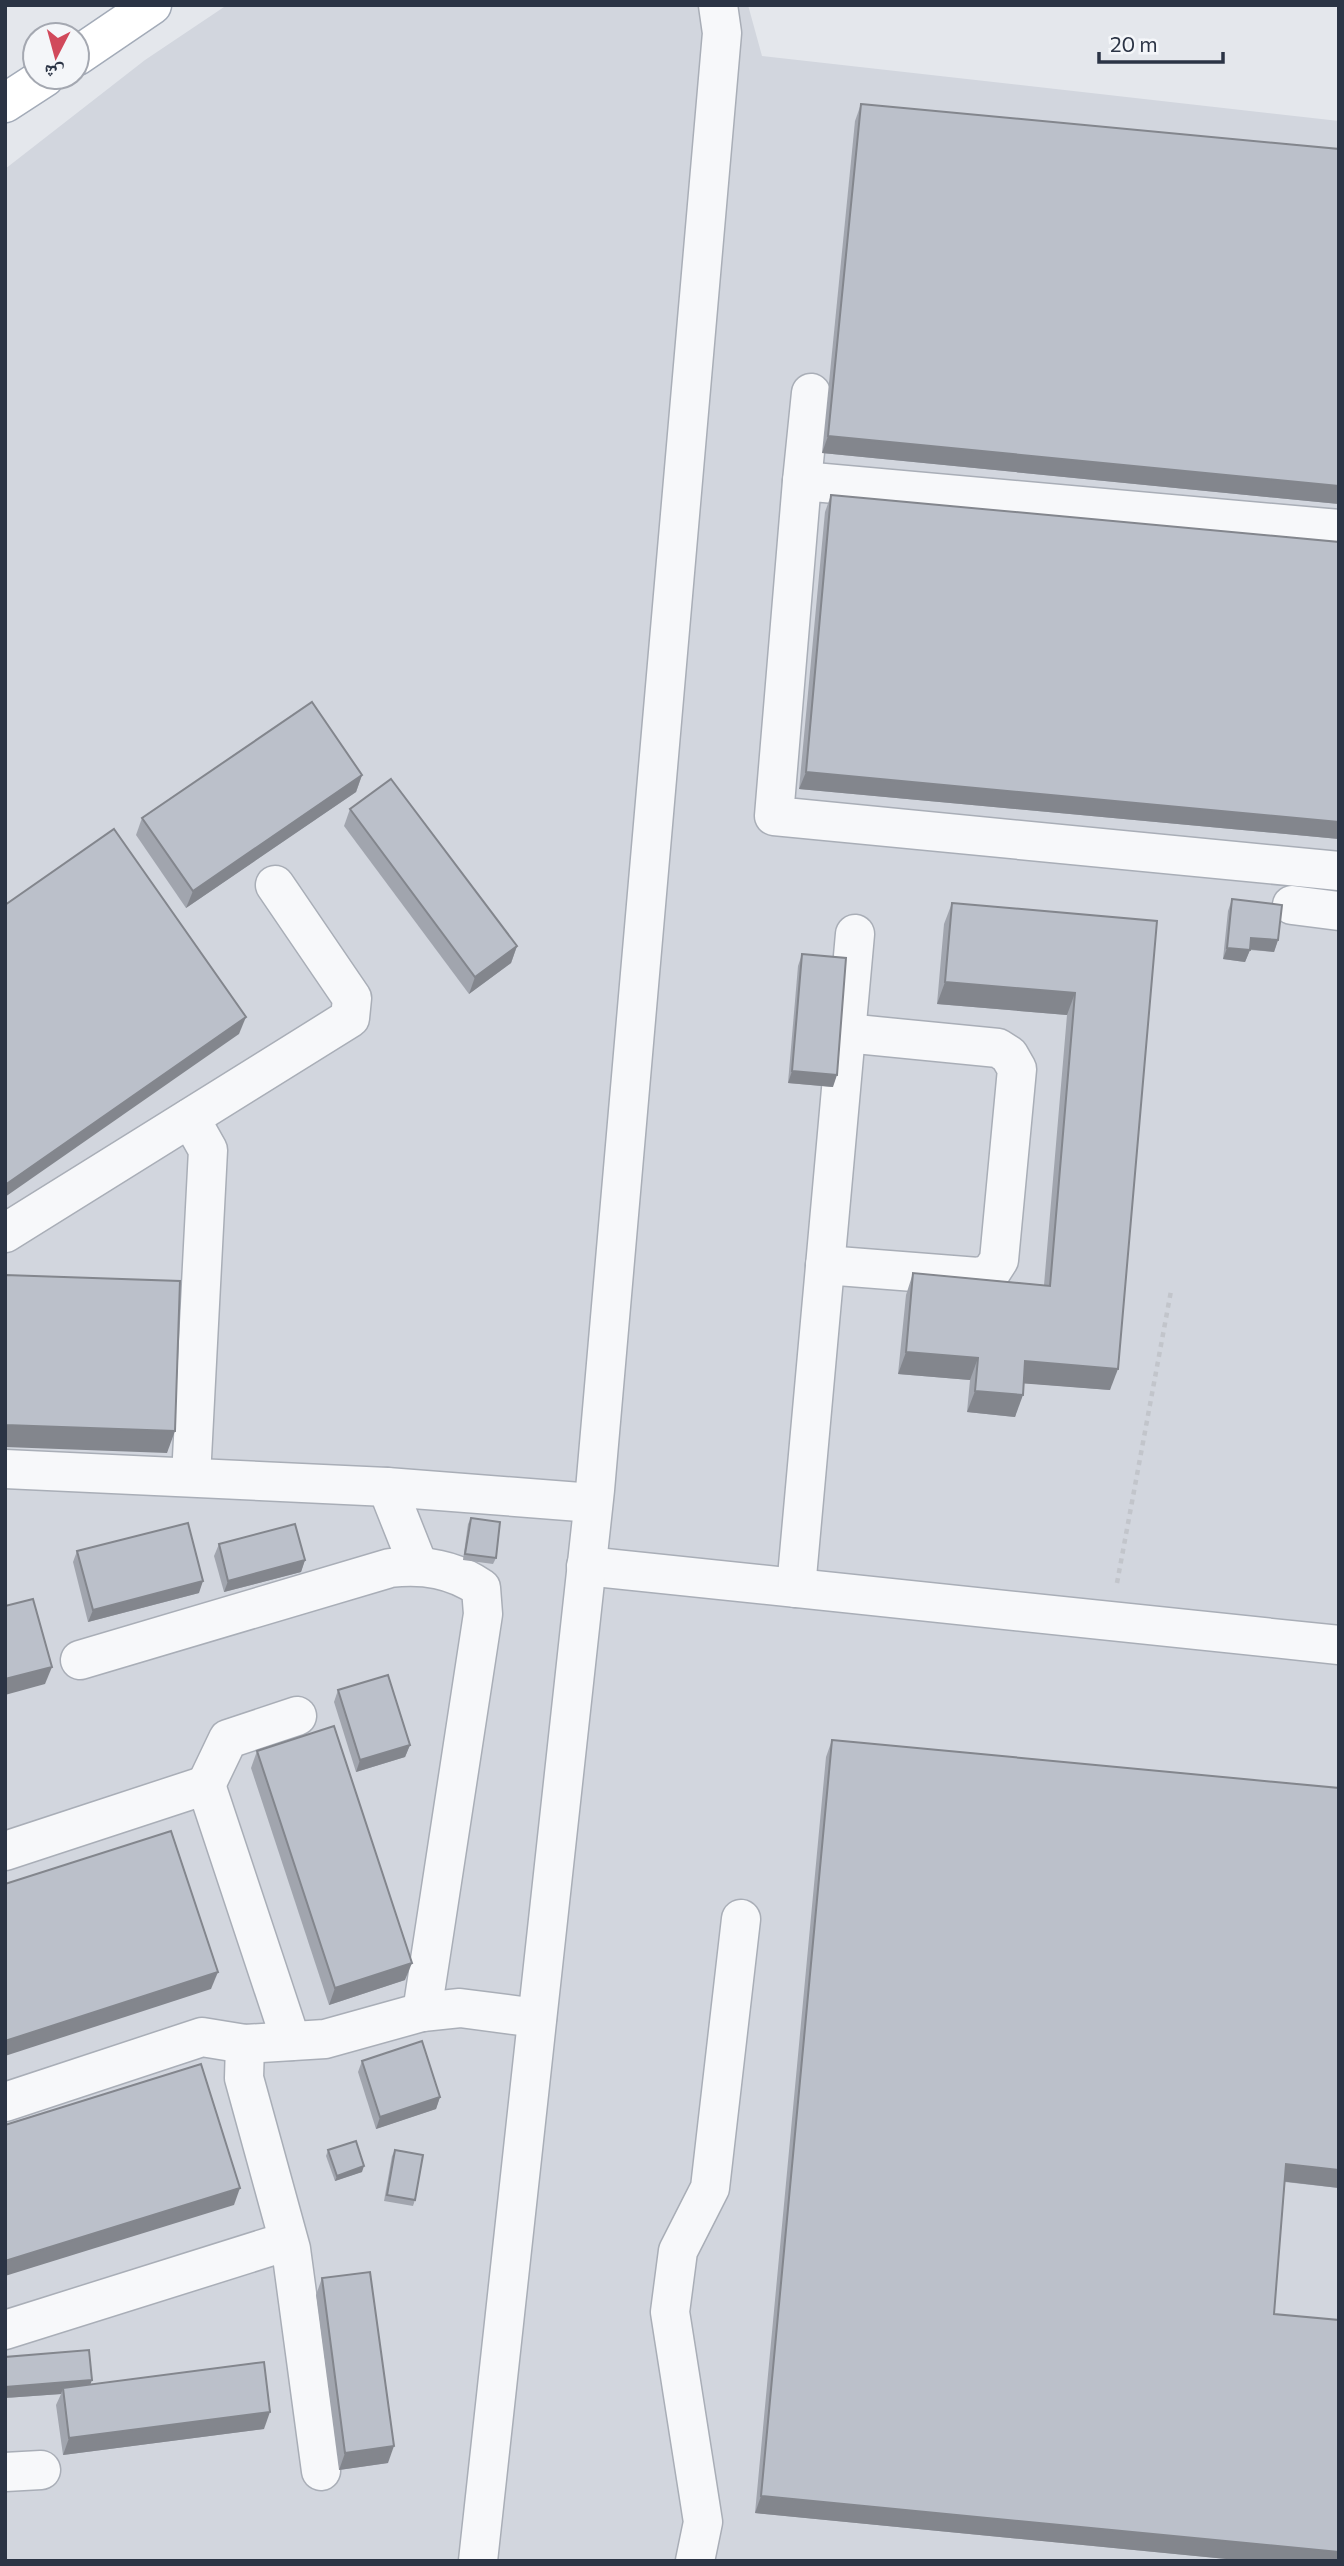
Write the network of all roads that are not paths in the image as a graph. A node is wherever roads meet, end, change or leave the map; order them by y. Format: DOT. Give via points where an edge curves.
graph roads {
  1 [pos="152,5"];
  2 [pos="718,5"];
  3 [pos="91,46"];
  4 [pos="23,91"];
  5 [pos="5,103"];
  6 [pos="811,393"];
  7 [pos="802,481"];
  8 [pos="1339,529"];
  9 [pos="1339,871"];
  10 [pos="275,885"];
  11 [pos="1292,905"];
  12 [pos="1339,911"];
  13 [pos="855,934"];
  14 [pos="846,1033"];
  15 [pos="190,1118"];
  16 [pos="5,1233"];
  17 [pos="825,1265"];
  18 [pos="5,1469"];
  19 [pos="191,1477"];
  20 [pos="387,1487"];
  21 [pos="593,1503"];
  22 [pos="418,1564"];
  23 [pos="586,1566"];
  24 [pos="796,1588"];
  25 [pos="1339,1645"];
  26 [pos="80,1660"];
  27 [pos="297,1716"];
  28 [pos="206,1785"];
  29 [pos="5,1851"];
  30 [pos="741,1919"];
  31 [pos="422,2012"];
  32 [pos="537,2018"];
  33 [pos="291,2041"];
  34 [pos="246,2044"];
  35 [pos="5,2102"];
  36 [pos="288,2241"];
  37 [pos="5,2330"];
  38 [pos="321,2471"];
  39 [pos="478,2561"];
  40 [pos="695,2561"];
  1 -- 3 [label="main road"];
  2 -- 21 [label="street" via="722,33"];
  4 -- 5 [label="main road"];
  6 -- 7 [label="street"];
  7 -- 8 [label="street"];
  7 -- 9 [label="street" via="774,816"];
  10 -- 15 [label="street" via="352,998 350,1018"];
  11 -- 12 [label="street"];
  13 -- 14 [label="street"];
  14 -- 17 [label="street"];
  14 -- 17 [label="street" via="998,1048 1017,1069 999,1260 990,1274 978,1278"];
  15 -- 16 [label="street"];
  15 -- 19 [label="street" via="208,1150"];
  17 -- 24 [label="street"];
  18 -- 19 [label="street"];
  19 -- 20 [label="street"];
  20 -- 21 [label="street"];
  20 -- 22 [label="street"];
  21 -- 23 [label="street"];
  22 -- 26 [label="street" via="390,1568"];
  22 -- 31 [label="street" via="461,1575 481,1588 483,1614"];
  23 -- 24 [label="street"];
  23 -- 32 [label="street"];
  24 -- 25 [label="street"];
  27 -- 28 [label="street" via="228,1739"];
  28 -- 29 [label="street"];
  28 -- 33 [label="street"];
  30 -- 40 [label="street" via="710,2188 678,2251 670,2312 702,2522"];
  31 -- 32 [label="street" via="460,2008"];
  31 -- 33 [label="street" via="325,2039"];
  32 -- 39 [label="street"];
  33 -- 34 [label="street"];
  34 -- 35 [label="street" via="202,2037"];
  34 -- 36 [label="street" via="244,2078"];
  36 -- 37 [label="street"];
  36 -- 38 [label="street"];
}
